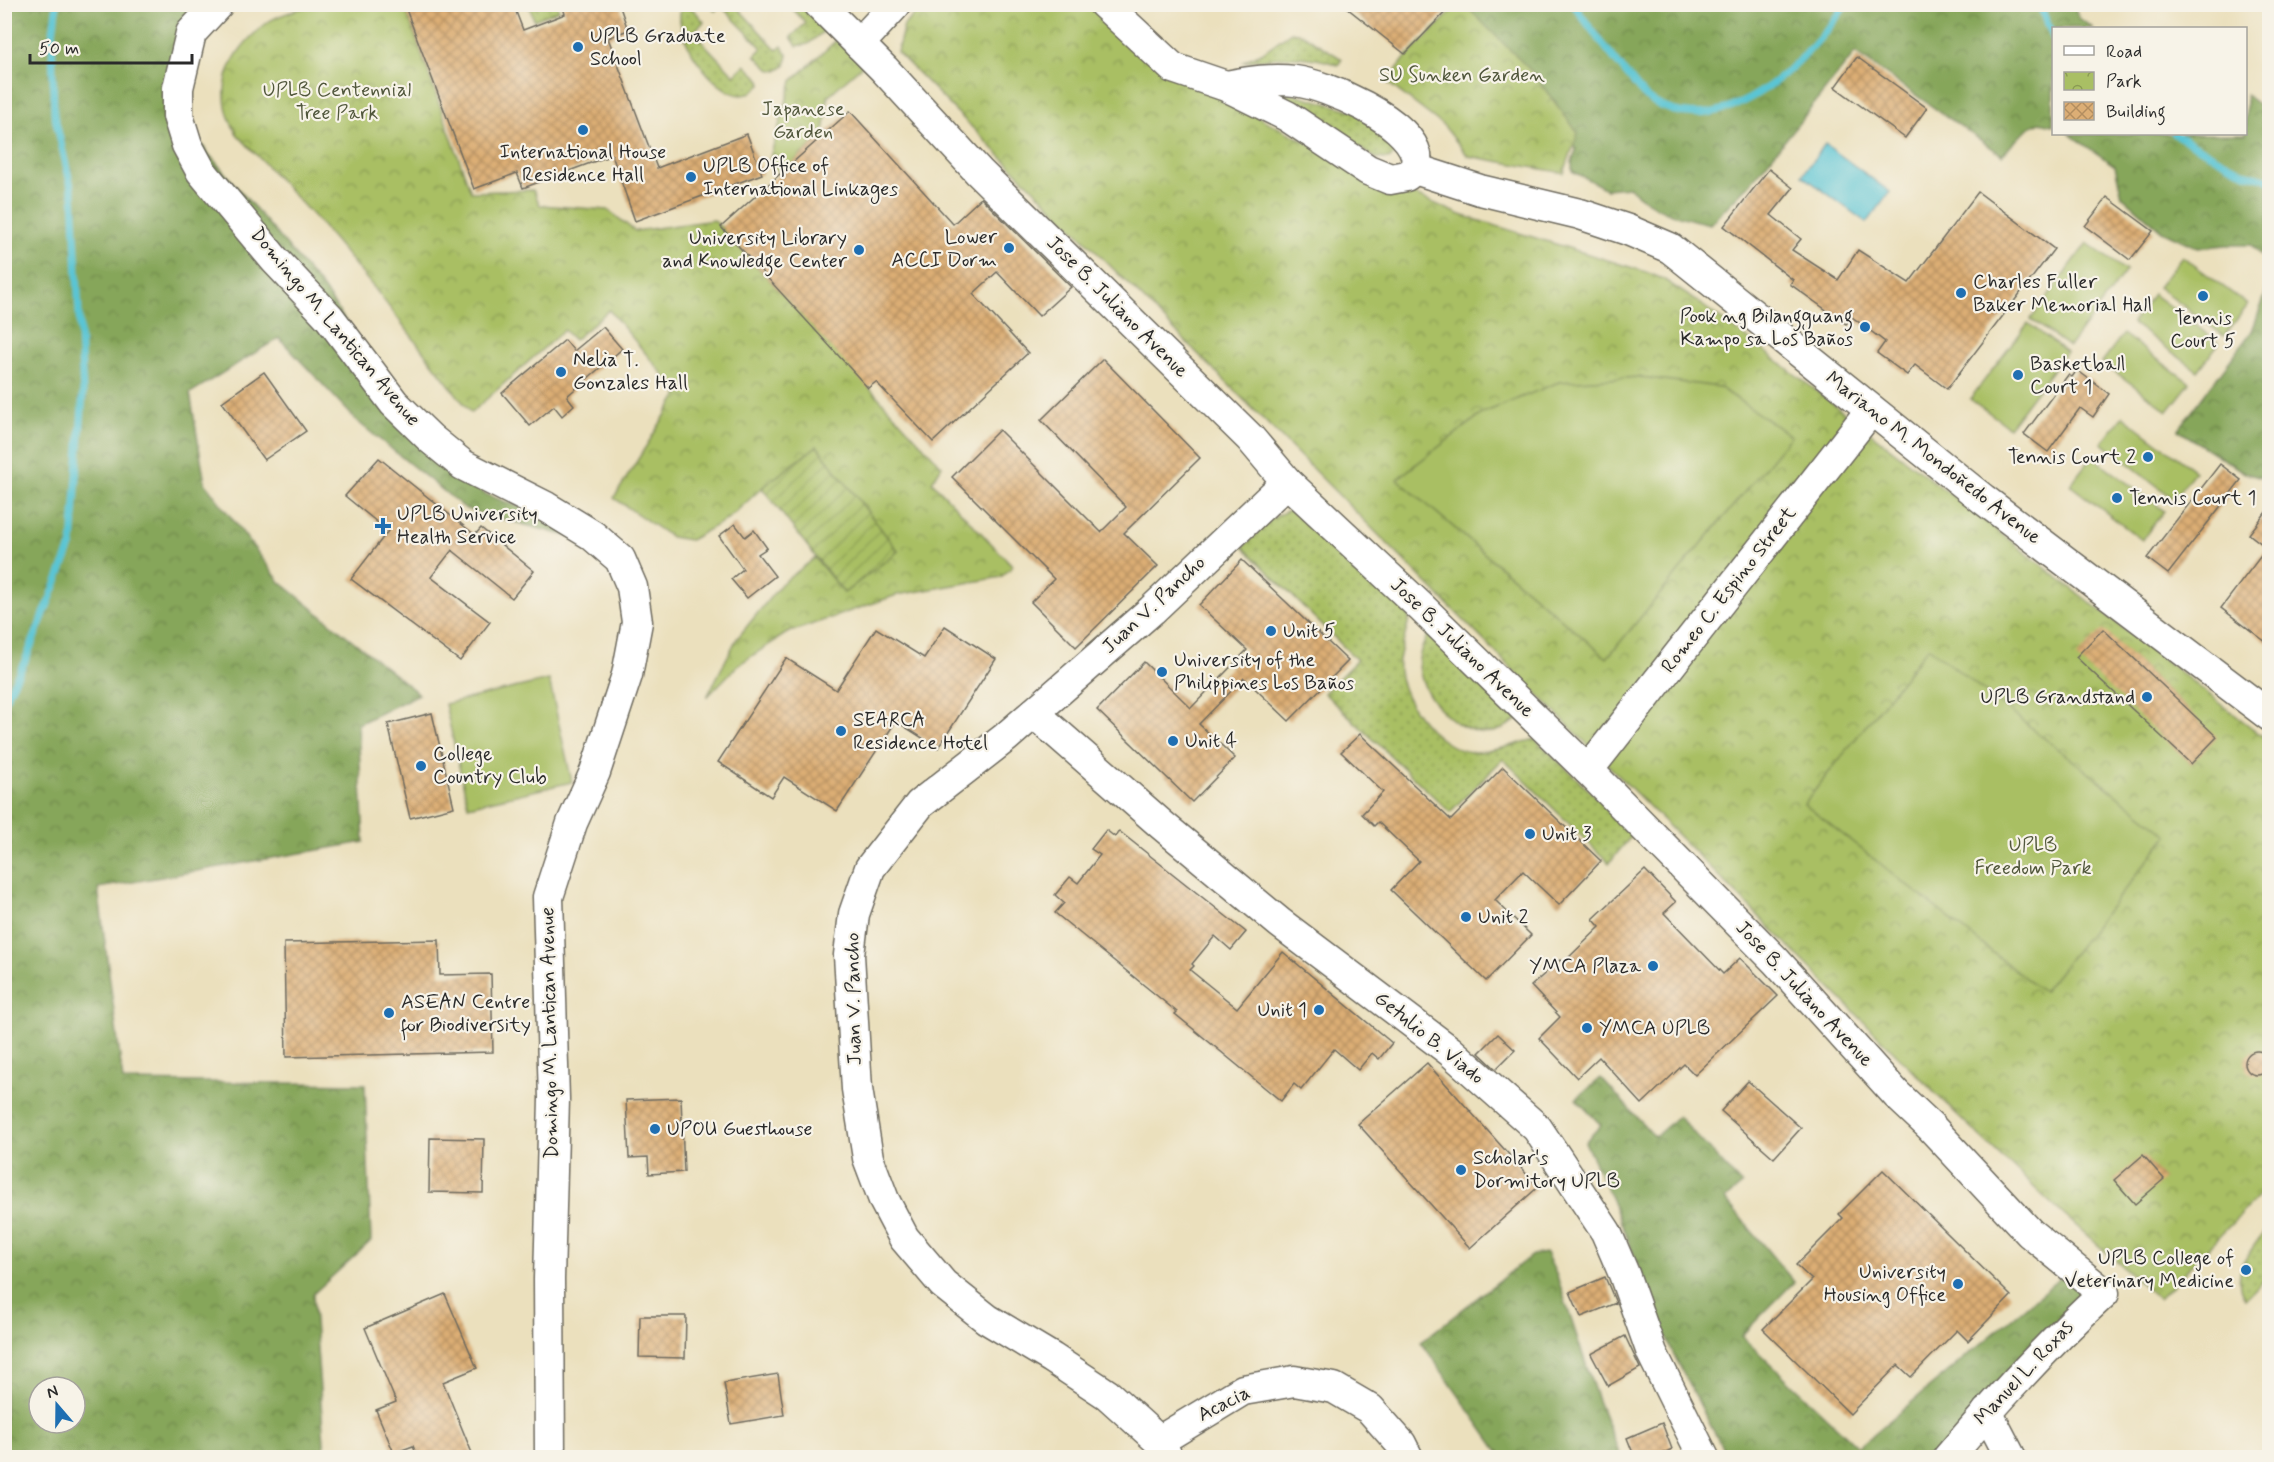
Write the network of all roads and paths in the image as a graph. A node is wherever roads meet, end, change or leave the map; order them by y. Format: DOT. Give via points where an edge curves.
graph roads {
  1 [pos="218,4"];
  2 [pos="819,4"];
  3 [pos="896,4"];
  4 [pos="1104,4"];
  5 [pos="860,44"];
  6 [pos="1226,86"];
  7 [pos="1415,169"];
  8 [pos="1870,410"];
  9 [pos="1287,482"];
  10 [pos="1034,713"];
  11 [pos="2270,716"];
  12 [pos="1588,770"];
  13 [pos="2104,1293"];
  14 [pos="1987,1412"];
  15 [pos="1164,1449"];
  16 [pos="550,1458"];
  17 [pos="1408,1458"];
  18 [pos="1704,1458"];
  19 [pos="1947,1458"];
  20 [pos="2011,1458"];
  1 -- 16 [label="street, Domingo M. Lantican Avenue" via="191,33 178,88 178,116 201,171 328,317 394,403 430,439 463,465 592,535 620,559 632,587 637,622 627,675 548,897 554,1100"];
  2 -- 5 [label="street, Jose B. Juliano Avenue"];
  3 -- 5 [label="street"];
  4 -- 6 [label="street" via="1173,68"];
  5 -- 9 [label="street, Jose B. Juliano Avenue" via="979,172 1250,438"];
  6 -- 7 [label="street" via="1287,116 1368,170 1390,179 1406,176"];
  6 -- 7 [label="street" via="1254,81 1297,81 1362,104 1412,144"];
  7 -- 8 [label="street, Mariano M. Mondoñedo Avenue" via="1480,190 1580,214 1670,248"];
  8 -- 11 [label="street, Mariano M. Mondoñedo Avenue"];
  8 -- 12 [label="street, Romeo C. Espino Street"];
  9 -- 10 [label="street, Juan V. Pancho" via="1152,610"];
  9 -- 12 [label="street, Jose B. Juliano Avenue"];
  10 -- 15 [label="street, Juan V. Pancho" via="920,804 870,868 854,914 849,955 857,1089 868,1158 904,1238 943,1284 987,1318 1108,1395"];
  10 -- 18 [label="street, Getulio B. Viado" via="1280,923 1450,1051 1537,1128 1606,1232 1652,1353"];
  12 -- 13 [label="street, Jose B. Juliano Avenue" via="1776,961 1897,1095 2030,1233"];
  13 -- 14 [label="street, Manuel L. Roxas" via="2069,1324"];
  14 -- 19 [label="street, Manuel L. Roxas"];
  14 -- 20 [label="street"];
  15 -- 17 [label="street, Acacia" via="1243,1390 1294,1381 1334,1388 1370,1409 1401,1444"];
}
